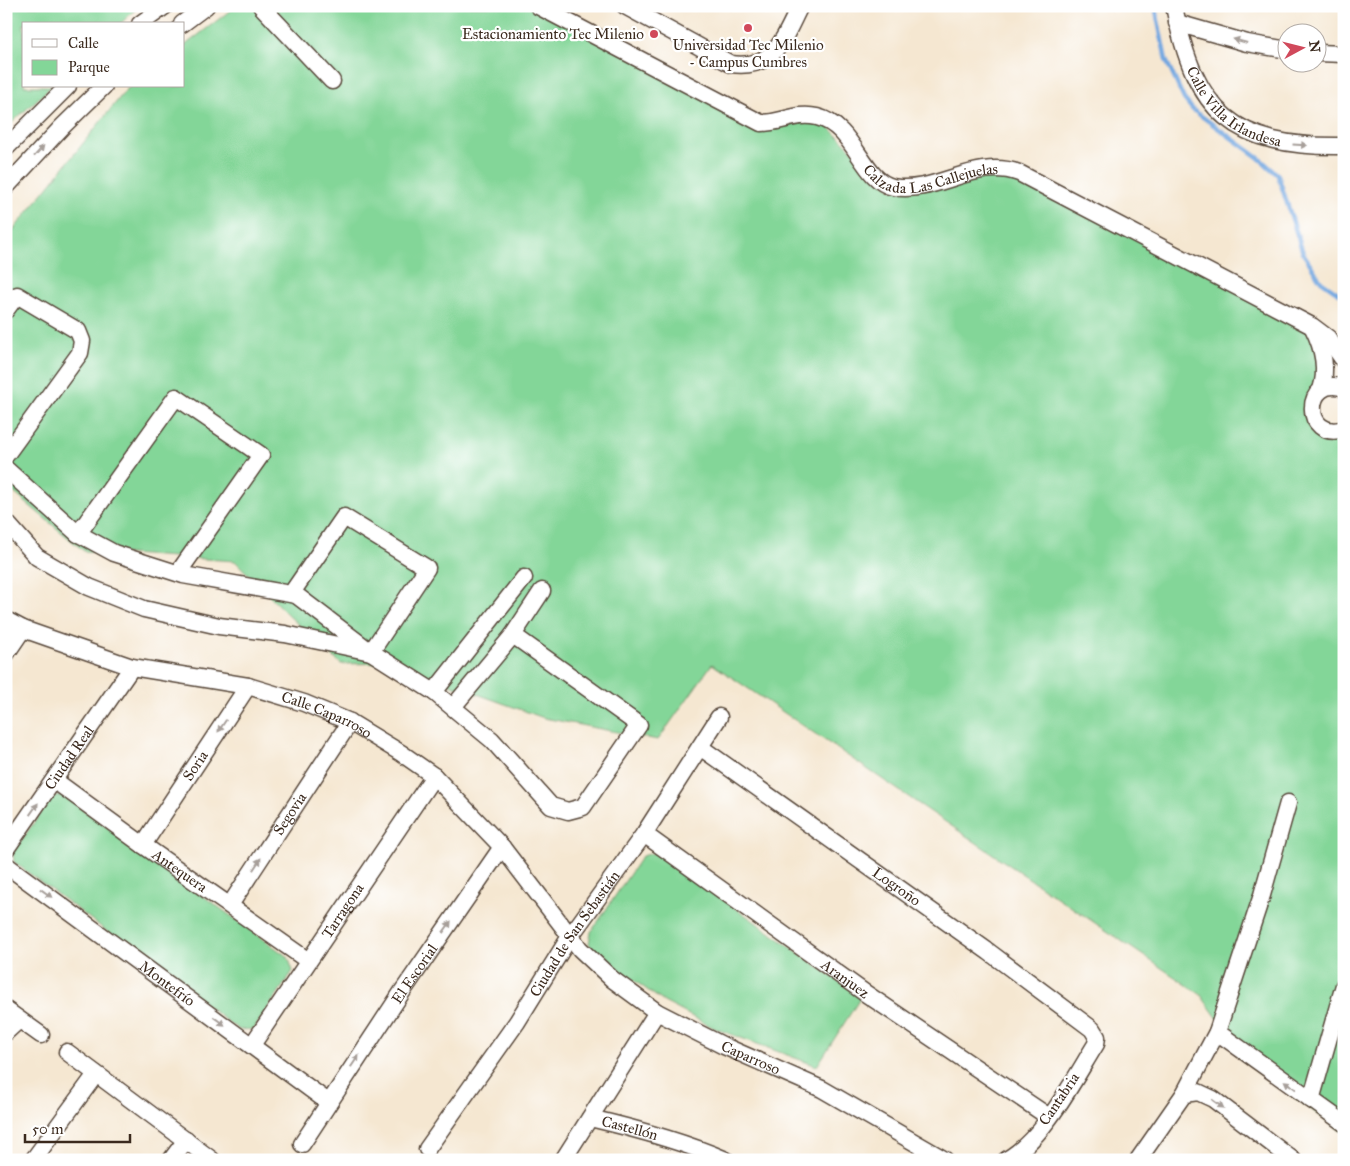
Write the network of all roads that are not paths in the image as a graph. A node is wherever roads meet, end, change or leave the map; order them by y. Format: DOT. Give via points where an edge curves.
graph roads {
  1 [pos="165,6"];
  2 [pos="206,6"];
  3 [pos="260,6"];
  4 [pos="538,6"];
  5 [pos="625,6"];
  6 [pos="800,6"];
  7 [pos="1174,6"];
  8 [pos="143,22"];
  9 [pos="185,22"];
  10 [pos="1177,23"];
  11 [pos="1278,48"];
  12 [pos="1328,54"];
  13 [pos="1344,54"];
  14 [pos="332,81"];
  15 [pos="66,88"];
  16 [pos="102,88"];
  17 [pos="1344,146"];
  18 [pos="6,148"];
  19 [pos="6,187"];
  20 [pos="6,310"];
  21 [pos="1312,326"];
  22 [pos="1344,361"];
  23 [pos="1344,388"];
  24 [pos="1321,390"];
  25 [pos="1343,431"];
  26 [pos="6,455"];
  27 [pos="6,469"];
  28 [pos="6,522"];
  29 [pos="78,534"];
  30 [pos="178,573"];
  31 [pos="524,578"];
  32 [pos="542,591"];
  33 [pos="291,594"];
  34 [pos="6,620"];
  35 [pos="23,629"];
  36 [pos="513,635"];
  37 [pos="371,652"];
  38 [pos="6,654"];
  39 [pos="132,667"];
  40 [pos="248,686"];
  41 [pos="434,692"];
  42 [pos="453,708"];
  43 [pos="720,717"];
  44 [pos="350,722"];
  45 [pos="700,747"];
  46 [pos="434,776"];
  47 [pos="54,780"];
  48 [pos="1288,803"];
  49 [pos="644,834"];
  50 [pos="143,845"];
  51 [pos="502,847"];
  52 [pos="6,849"];
  53 [pos="6,864"];
  54 [pos="230,905"];
  55 [pos="569,938"];
  56 [pos="307,960"];
  57 [pos="1344,985"];
  58 [pos="657,1012"];
  59 [pos="13,1015"];
  60 [pos="1092,1029"];
  61 [pos="6,1032"];
  62 [pos="1217,1032"];
  63 [pos="41,1035"];
  64 [pos="252,1045"];
  65 [pos="67,1052"];
  66 [pos="96,1074"];
  67 [pos="1184,1094"];
  68 [pos="1311,1100"];
  69 [pos="328,1102"];
  70 [pos="1049,1117"];
  71 [pos="590,1118"];
  72 [pos="1344,1123"];
  73 [pos="186,1140"];
  74 [pos="302,1144"];
  75 [pos="427,1148"];
  76 [pos="33,1160"];
  77 [pos="170,1160"];
  78 [pos="212,1160"];
  79 [pos="563,1160"];
  80 [pos="726,1160"];
  81 [pos="945,1160"];
  82 [pos="1006,1160"];
  83 [pos="1138,1160"];
  84 [pos="1293,1160"];
  1 -- 8 [label="street"];
  2 -- 9 [label="street"];
  3 -- 14 [label="street"];
  4 -- 21 [label="street, Calzada Las Callejuelas" via="761,123 778,122 802,114 819,117 847,138 876,180 890,186 904,189 921,187 979,169 1010,169"];
  5 -- 6 [label="street" via="731,64 744,66 757,64 776,51"];
  7 -- 10 [label="street, Calle Villa Irlandesa"];
  11 -- 10 [label="street, one-way"];
  10 -- 17 [label="street, Calle Villa Irlandesa, one-way" via="1186,57 1199,86 1226,119 1258,137 1295,145"];
  12 -- 13 [label="street"];
  15 -- 18 [label="street"];
  19 -- 16 [label="street, one-way"];
  20 -- 26 [label="street" via="17,295 78,331 82,341 80,353"];
  21 -- 22 [label="street, Calzada Las Callejuelas" via="1328,338"];
  21 -- 24 [label="street" via="1324,360 1325,378"];
  23 -- 24 [label="street" via="1335,386"];
  24 -- 25 [label="street" via="1313,402 1313,417 1323,428"];
  27 -- 29 [label="street"];
  28 -- 37 [label="street" via="37,557 89,587 144,609 219,626 285,634"];
  29 -- 30 [label="street" via="114,553"];
  29 -- 30 [label="street" via="176,397 261,455"];
  30 -- 33 [label="street"];
  31 -- 41 [label="street"];
  32 -- 36 [label="street"];
  33 -- 37 [label="street" via="317,609"];
  33 -- 37 [label="street" via="344,517 427,568"];
  34 -- 35 [label="street, Calle Caparroso"];
  35 -- 38 [label="street"];
  35 -- 39 [label="street, Calle Caparroso"];
  36 -- 42 [label="street"];
  36 -- 42 [label="street" via="639,725 583,807 568,811 551,806 492,740"];
  37 -- 41 [label="street"];
  39 -- 40 [label="street, Calle Caparroso"];
  39 -- 47 [label="street, Ciudad Real"];
  40 -- 44 [label="street, Calle Caparroso" via="304,703"];
  40 -- 50 [label="street, Soria, one-way"];
  41 -- 42 [label="street"];
  43 -- 45 [label="street, Ciudad de San Sebastián"];
  44 -- 46 [label="street, Calle Caparroso"];
  54 -- 44 [label="street, Segovia, one-way"];
  45 -- 49 [label="street, Ciudad de San Sebastián"];
  45 -- 60 [label="street, Logroño" via="981,946"];
  46 -- 51 [label="street, Calle Caparroso"];
  46 -- 56 [label="street, Tarragona"];
  47 -- 50 [label="street, Antequera"];
  52 -- 47 [label="street, Ciudad Real, one-way"];
  48 -- 62 [label="street"];
  49 -- 55 [label="street, Ciudad de San Sebastián"];
  49 -- 70 [label="street, Aranjuez" via="864,993"];
  50 -- 54 [label="street, Antequera"];
  51 -- 55 [label="street, Calle Caparroso"];
  69 -- 51 [label="street, El Escorial, one-way"];
  53 -- 64 [label="street, Montefrío, one-way"];
  54 -- 56 [label="street, Antequera"];
  55 -- 58 [label="street, Caparroso" via="612,979"];
  55 -- 75 [label="street, Ciudad de San Sebastián" via="517,1022"];
  56 -- 64 [label="street, Tarragona"];
  57 -- 68 [label="street"];
  58 -- 71 [label="street"];
  58 -- 81 [label="street, Caparroso" via="822,1089"];
  59 -- 61 [label="street"];
  59 -- 63 [label="street"];
  60 -- 70 [label="street, Cantabria" via="1097,1037 1096,1044"];
  62 -- 67 [label="street"];
  68 -- 62 [label="street, one-way"];
  64 -- 69 [label="street, Montefrío"];
  65 -- 66 [label="street"];
  66 -- 73 [label="street"];
  66 -- 76 [label="street"];
  67 -- 83 [label="street"];
  67 -- 84 [label="street, one-way" via="1198,1092 1213,1099"];
  68 -- 72 [label="street"];
  69 -- 74 [label="street, El Escorial"];
  70 -- 82 [label="street, Cantabria" via="1024,1146"];
  71 -- 79 [label="street"];
  71 -- 80 [label="street, Castellón" via="644,1130"];
  73 -- 77 [label="street"];
  73 -- 78 [label="street"];
}
